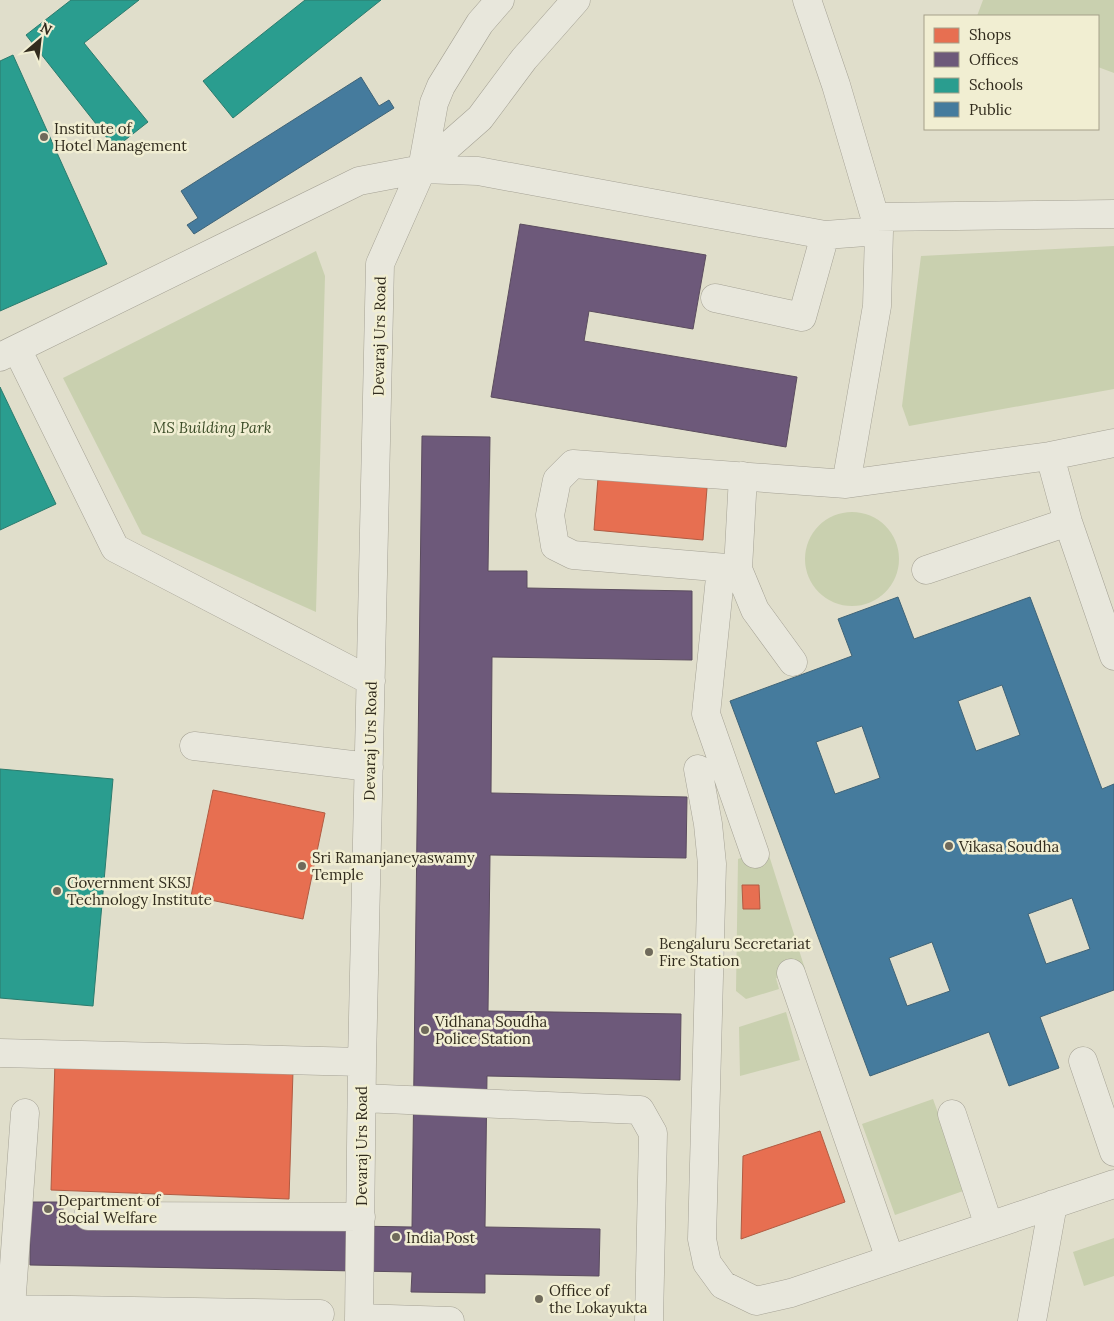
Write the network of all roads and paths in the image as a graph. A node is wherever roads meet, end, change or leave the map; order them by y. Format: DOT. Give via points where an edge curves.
graph roads {
  1 [pos="500,0"];
  2 [pos="576,0"];
  3 [pos="807,0"];
  4 [pos="422,169"];
  5 [pos="1114,214"];
  6 [pos="877,224"];
  7 [pos="825,235"];
  8 [pos="715,298"];
  9 [pos="9,353"];
  10 [pos="1114,443"];
  11 [pos="1050,456"];
  12 [pos="743,476"];
  13 [pos="846,484"];
  14 [pos="1068,522"];
  15 [pos="730,569"];
  16 [pos="926,570"];
  17 [pos="1114,656"];
  18 [pos="793,662"];
  19 [pos="371,681"];
  20 [pos="194,746"];
  21 [pos="369,767"];
  22 [pos="698,769"];
  23 [pos="755,854"];
  24 [pos="791,973"];
  25 [pos="0,1053"];
  26 [pos="1083,1061"];
  27 [pos="362,1062"];
  28 [pos="362,1098"];
  29 [pos="25,1113"];
  30 [pos="952,1114"];
  31 [pos="1114,1152"];
  32 [pos="1114,1184"];
  33 [pos="1053,1204"];
  34 [pos="88,1216"];
  35 [pos="361,1217"];
  36 [pos="989,1226"];
  37 [pos="890,1259"];
  38 [pos="320,1314"];
  39 [pos="10,1315"];
  40 [pos="359,1319"];
  41 [pos="450,1321"];
  42 [pos="649,1321"];
  43 [pos="1032,1321"];
  1 -- 4 [label="street, Devaraj Urs Road" via="480,23 441,86 434,103"];
  2 -- 4 [label="street, Devaraj Urs Road" via="524,58 480,118"];
  3 -- 6 [label="street"];
  4 -- 7 [label="street" via="478,171"];
  4 -- 9 [label="street" via="359,180"];
  4 -- 19 [label="street, Devaraj Urs Road" via="380,264"];
  5 -- 6 [label="street"];
  6 -- 7 [label="street"];
  6 -- 13 [label="street" via="876,306"];
  7 -- 8 [label="street" via="802,316"];
  9 -- 19 [label="street" via="115,548"];
  10 -- 11 [label="street"];
  11 -- 13 [label="street"];
  11 -- 14 [label="street"];
  12 -- 13 [label="street"];
  12 -- 15 [label="street"];
  12 -- 15 [label="street" via="573,464 557,480 550,515 555,546 573,555"];
  14 -- 16 [label="street"];
  14 -- 17 [label="street"];
  15 -- 18 [label="street"];
  15 -- 23 [label="street" via="706,714"];
  19 -- 21 [label="street, Devaraj Urs Road"];
  20 -- 21 [label="street"];
  21 -- 27 [label="street, Devaraj Urs Road"];
  22 -- 37 [label="street" via="712,864 702,1239 707,1263 724,1285 756,1301 790,1293"];
  24 -- 37 [label="street"];
  25 -- 27 [label="street"];
  26 -- 31 [label="street"];
  27 -- 28 [label="street, Devaraj Urs Road"];
  28 -- 35 [label="street, Devaraj Urs Road"];
  28 -- 42 [label="street" via="640,1110 653,1133"];
  29 -- 39 [label="street"];
  30 -- 36 [label="street"];
  32 -- 33 [label="street"];
  33 -- 36 [label="street"];
  33 -- 43 [label="street"];
  34 -- 35 [label="street"];
  35 -- 40 [label="street, Devaraj Urs Road"];
  36 -- 37 [label="street"];
  38 -- 39 [label="street"];
  40 -- 41 [label="street"];
}
